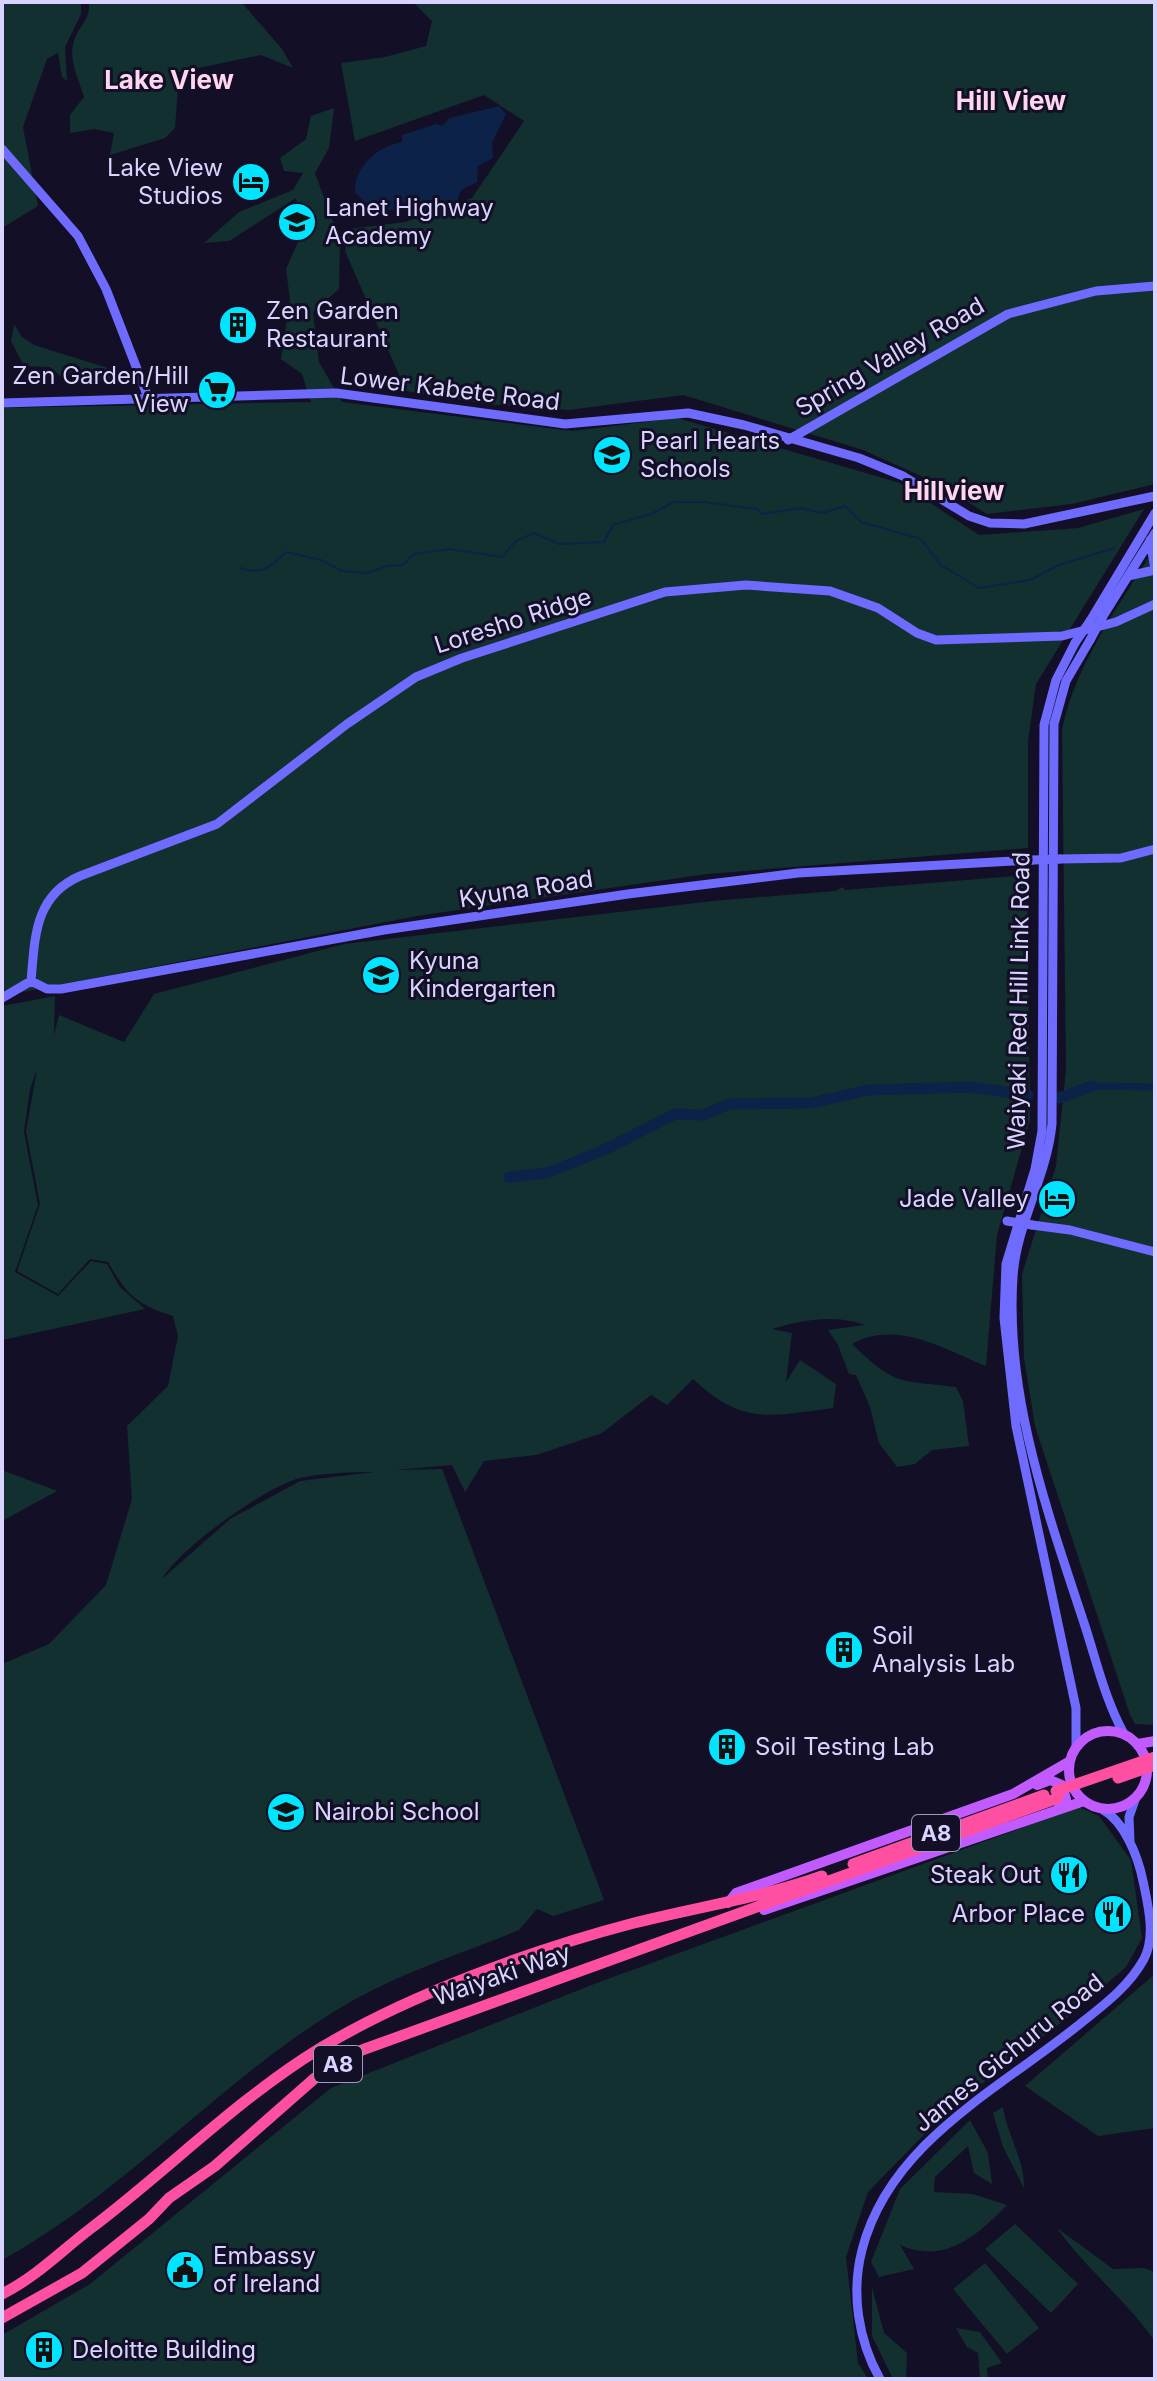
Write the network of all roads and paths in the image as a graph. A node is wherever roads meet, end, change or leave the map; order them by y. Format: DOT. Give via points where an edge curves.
graph roads {
  1 [pos="2,149"];
  2 [pos="1155,286"];
  3 [pos="149,400"];
  4 [pos="2,403"];
  5 [pos="788,440"];
  6 [pos="1155,496"];
  7 [pos="1155,513"];
  8 [pos="1153,537"];
  9 [pos="1155,570"];
  10 [pos="1128,576"];
  11 [pos="1155,604"];
  12 [pos="1155,849"];
  13 [pos="31,981"];
  14 [pos="2,998"];
  15 [pos="1007,1221"];
  16 [pos="1155,1252"];
  17 [pos="1058,1554"];
  18 [pos="1045,1564"];
  19 [pos="1124,1734"];
  20 [pos="1155,1741"];
  21 [pos="1138,1744"];
  22 [pos="1076,1747"];
  23 [pos="1155,1754"];
  24 [pos="1070,1761"];
  25 [pos="1155,1765"];
  26 [pos="1150,1781"];
  27 [pos="1013,1794"];
  28 [pos="1135,1800"];
  29 [pos="1084,1801"];
  30 [pos="1058,1803"];
  31 [pos="1102,1809"];
  32 [pos="1130,1842"];
  33 [pos="822,1880"];
  34 [pos="727,1904"];
  35 [pos="734,1916"];
  36 [pos="2,2294"];
  37 [pos="2,2318"];
  38 [pos="880,2379"];
  1 -- 3 [label="main road" via="87,251"];
  2 -- 5 [label="main road, Spring Valley Road" via="1096,291 1008,314"];
  3 -- 4 [label="main road, Lower Kabete Road"];
  3 -- 5 [label="main road, Lower Kabete Road" via="347,394 565,424 688,413"];
  5 -- 6 [label="main road, Lower Kabete Road" via="893,472 969,516 1000,524 1042,521"];
  7 -- 18 [label="main road, Waiyaki Red Hill Link Road, bridge" via="1075,643 1056,680 1044,725 1042,1131 1003,1280 1014,1412"];
  8 -- 9 [label="main road"];
  8 -- 10 [label="main road, Waiyaki Red Hill Link Road"];
  9 -- 10 [label="main road"];
  10 -- 17 [label="main road, Waiyaki Red Hill Link Road, bridge" via="1066,681 1054,724 1052,1124 1013,1274 1013,1330 1027,1429"];
  11 -- 13 [label="main road, Loresho Ridge" via="1116,622 1062,636 936,640 878,608 830,591 702,586 651,596 462,658 395,690 217,824 65,883 39,917"];
  12 -- 13 [label="main road, Kyuna Road, bridge" via="1121,858 798,873 384,930 61,989"];
  13 -- 14 [label="main road"];
  15 -- 16 [label="main road, bridge"];
  17 -- 18 [label="main road"];
  17 -- 19 [label="main road, Waiyaki Red Hill Link Road" via="1106,1698"];
  18 -- 22 [label="main road, Waiyaki Red Hill Link Road" via="1076,1708"];
  19 -- 21 [label="main road"];
  19 -- 22 [label="main road" via="1093,1734"];
  20 -- 21 [label="main road"];
  21 -- 26 [label="main road"];
  22 -- 24 [label="main road"];
  23 -- 33 [label="highway, A8, bridge"];
  24 -- 27 [label="main road, Waiyaki Way"];
  24 -- 29 [label="main road" via="1071,1783"];
  25 -- 30 [label="highway, A8, bridge"];
  26 -- 28 [label="main road"];
  27 -- 30 [label="main road" via="1056,1781 1066,1799"];
  27 -- 34 [label="main road, Waiyaki Way" via="736,1893"];
  28 -- 31 [label="main road"];
  28 -- 32 [label="main road"];
  29 -- 30 [label="main road, Waiyaki Way / A8"];
  29 -- 31 [label="main road"];
  30 -- 33 [label="highway, A8"];
  30 -- 35 [label="main road, Waiyaki Way / A8" via="844,1883"];
  31 -- 32 [label="main road"];
  32 -- 38 [label="main road, James Gichuru Road" via="1150,1922 1145,1957 1115,1997 936,2134 908,2161 878,2203 856,2285 861,2335"];
  33 -- 34 [label="highway, A8"];
  33 -- 35 [label="highway, A8"];
  34 -- 36 [label="highway, Waiyaki Way / A8" via="633,1923 425,1995 351,2031 264,2088 56,2260"];
  35 -- 37 [label="highway, Waiyaki Way / A8" via="362,2050 315,2078 82,2273"];
}
